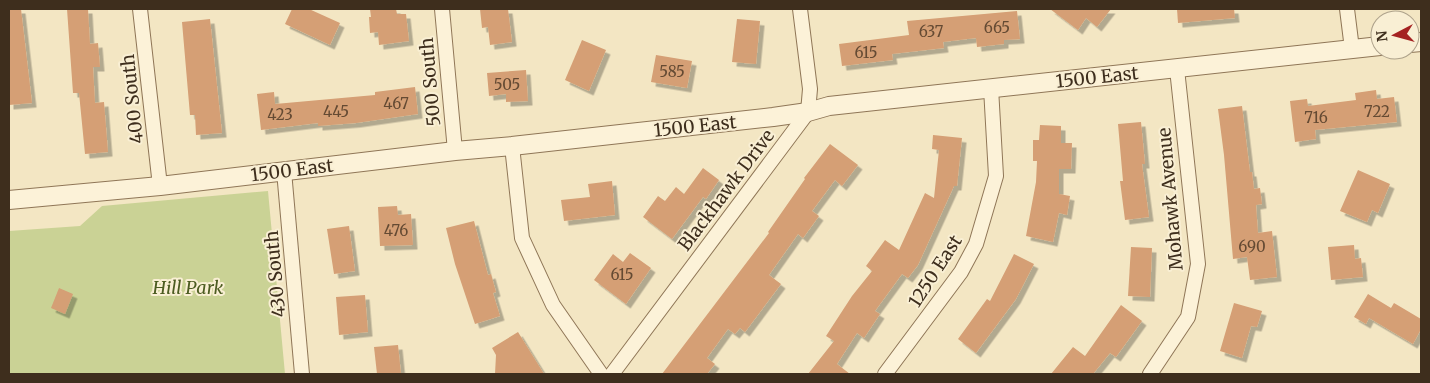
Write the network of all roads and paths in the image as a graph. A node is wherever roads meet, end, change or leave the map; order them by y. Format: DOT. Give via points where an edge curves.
graph roads {
  1 [pos="140,9"];
  2 [pos="442,9"];
  3 [pos="800,9"];
  4 [pos="1347,9"];
  5 [pos="1370,47"];
  6 [pos="1352,49"];
  7 [pos="1177,68"];
  8 [pos="991,88"];
  9 [pos="808,112"];
  10 [pos="512,146"];
  11 [pos="455,151"];
  12 [pos="284,171"];
  13 [pos="160,186"];
  14 [pos="9,200"];
  15 [pos="302,374"];
  16 [pos="601,374"];
  17 [pos="612,374"];
  18 [pos="885,374"];
  19 [pos="1150,374"];
  1 -- 13 [label="street, 400 South"];
  2 -- 11 [label="street, 500 South"];
  3 -- 9 [label="street" via="810,89"];
  4 -- 6 [label="street"];
  5 -- 6 [label="street, 1500 East"];
  6 -- 7 [label="street, 1500 East"];
  7 -- 8 [label="street, 1500 East"];
  7 -- 19 [label="street, Mohawk Avenue" via="1198,264 1188,317"];
  8 -- 9 [label="street, 1500 East" via="829,106"];
  8 -- 18 [label="street, 1250 East" via="996,176 976,244 960,272"];
  9 -- 10 [label="street, 1500 East"];
  9 -- 17 [label="street, Blackhawk Drive"];
  10 -- 11 [label="street, 1500 East"];
  10 -- 16 [label="street" via="522,238 553,305"];
  11 -- 12 [label="street, 1500 East"];
  12 -- 13 [label="street, 1500 East"];
  12 -- 15 [label="street, 430 South"];
  13 -- 14 [label="street, 1500 East"];
}
